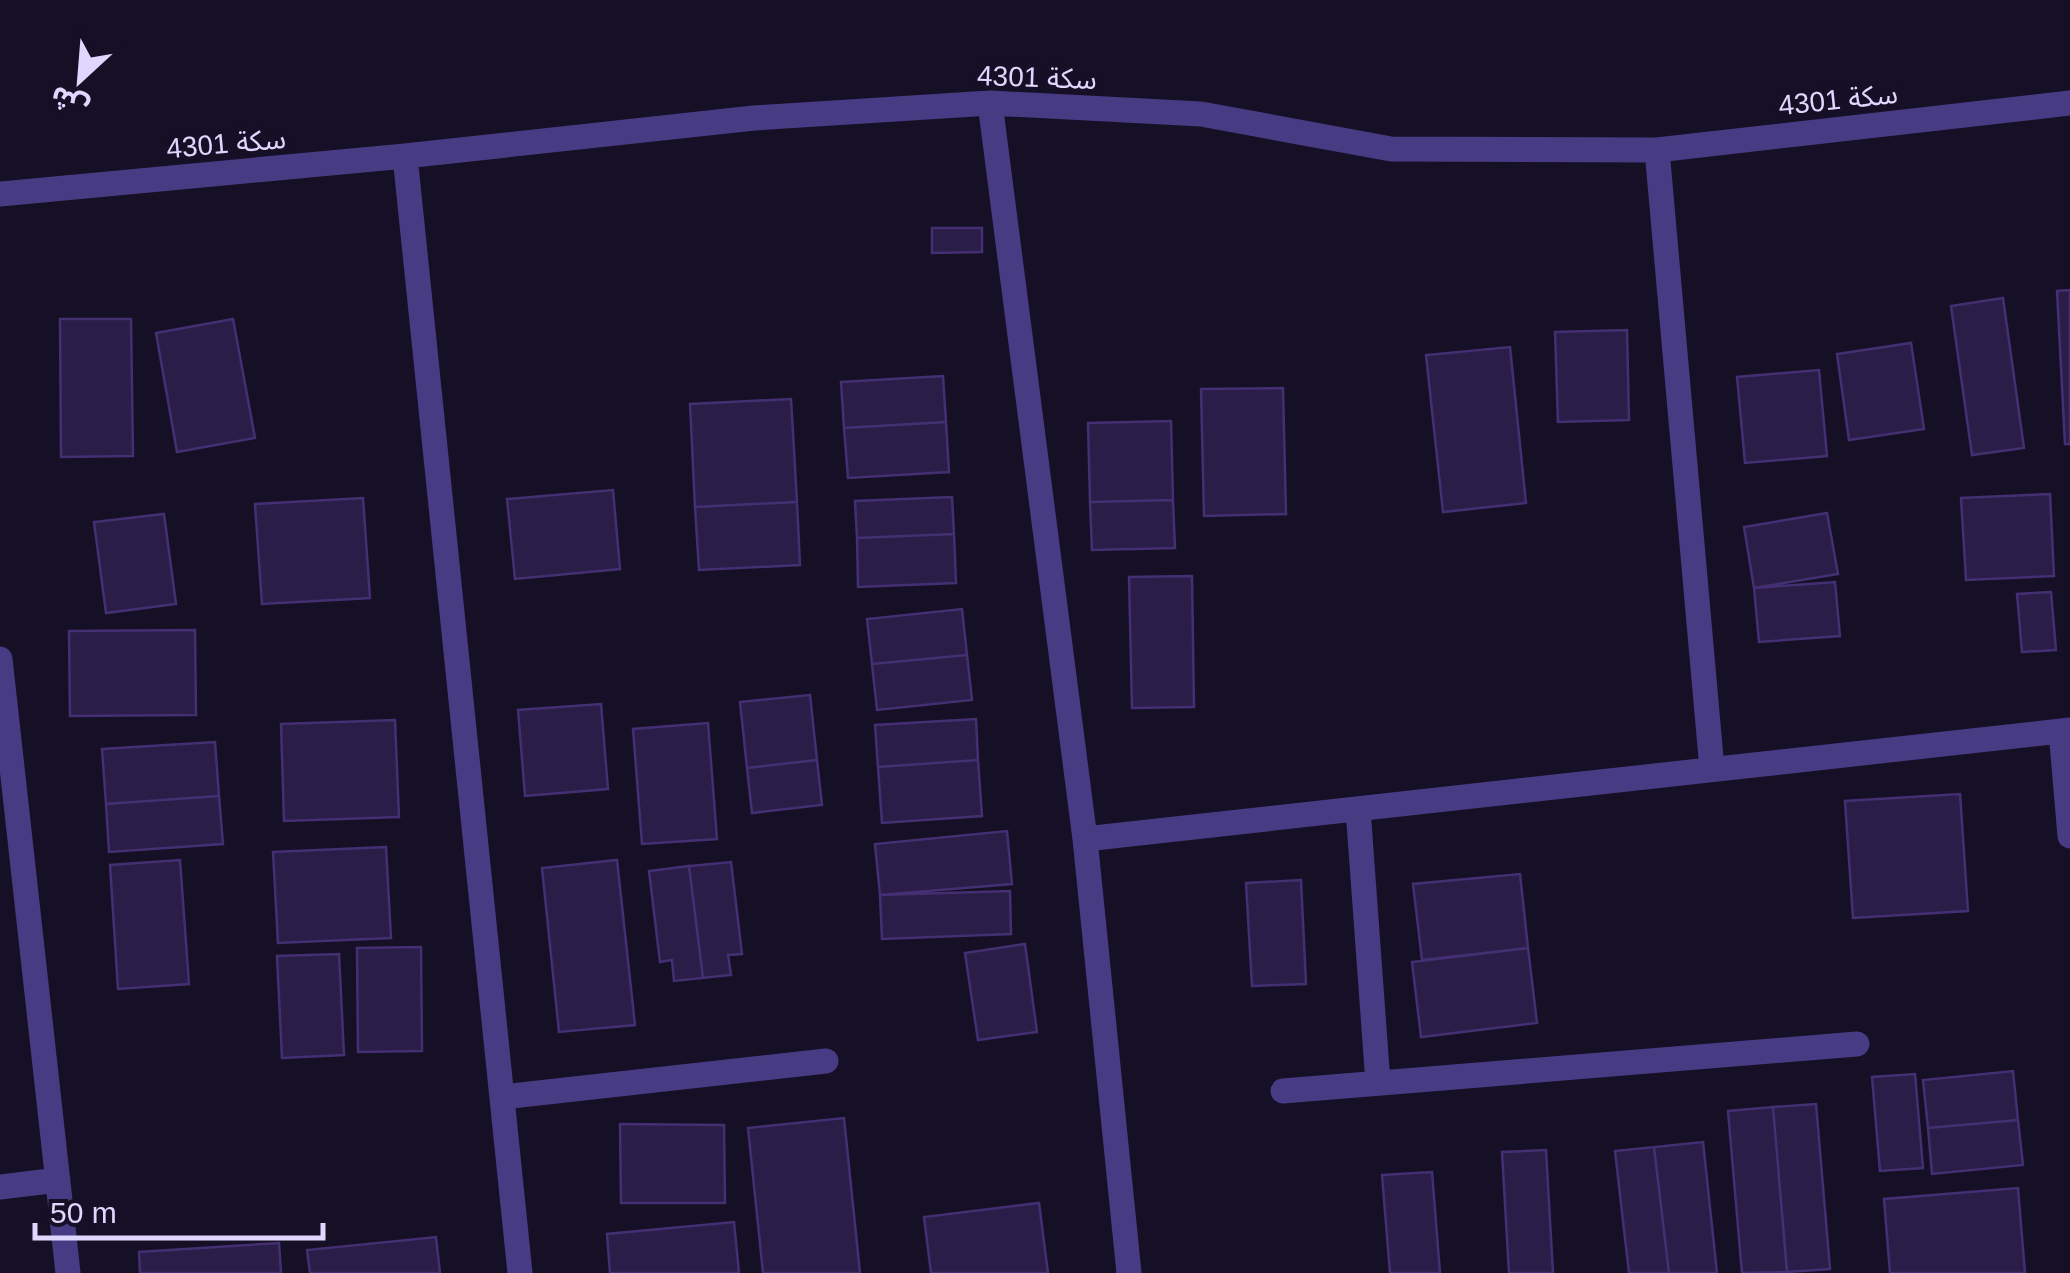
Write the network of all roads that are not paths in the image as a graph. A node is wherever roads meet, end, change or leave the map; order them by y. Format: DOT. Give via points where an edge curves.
graph roads {
  1 [pos="990,103"];
  2 [pos="2070,103"];
  3 [pos="1657,150"];
  4 [pos="405,156"];
  5 [pos="0,194"];
  6 [pos="0,659"];
  7 [pos="2065,730"];
  8 [pos="5,737"];
  9 [pos="1712,769"];
  10 [pos="1358,809"];
  11 [pos="2070,836"];
  12 [pos="1084,839"];
  13 [pos="1857,1044"];
  14 [pos="826,1061"];
  15 [pos="1378,1083"];
  16 [pos="1283,1091"];
  17 [pos="504,1096"];
  18 [pos="58,1180"];
  19 [pos="0,1187"];
  20 [pos="68,1273"];
  21 [pos="520,1273"];
  22 [pos="1129,1273"];
  1 -- 3 [label="street, سكة 4301" via="1201,114 1391,149"];
  1 -- 4 [label="street, سكة 4301" via="754,118"];
  1 -- 12 [label="street"];
  2 -- 3 [label="street, سكة 4301"];
  3 -- 9 [label="street"];
  4 -- 5 [label="street, سكة 4301"];
  4 -- 17 [label="street"];
  6 -- 8 [label="street"];
  7 -- 9 [label="street"];
  7 -- 11 [label="street"];
  8 -- 18 [label="street"];
  9 -- 10 [label="street"];
  10 -- 12 [label="street"];
  10 -- 15 [label="street"];
  12 -- 22 [label="street"];
  13 -- 15 [label="street"];
  14 -- 17 [label="street"];
  15 -- 16 [label="street"];
  17 -- 21 [label="street"];
  18 -- 19 [label="street"];
  18 -- 20 [label="street"];
}
